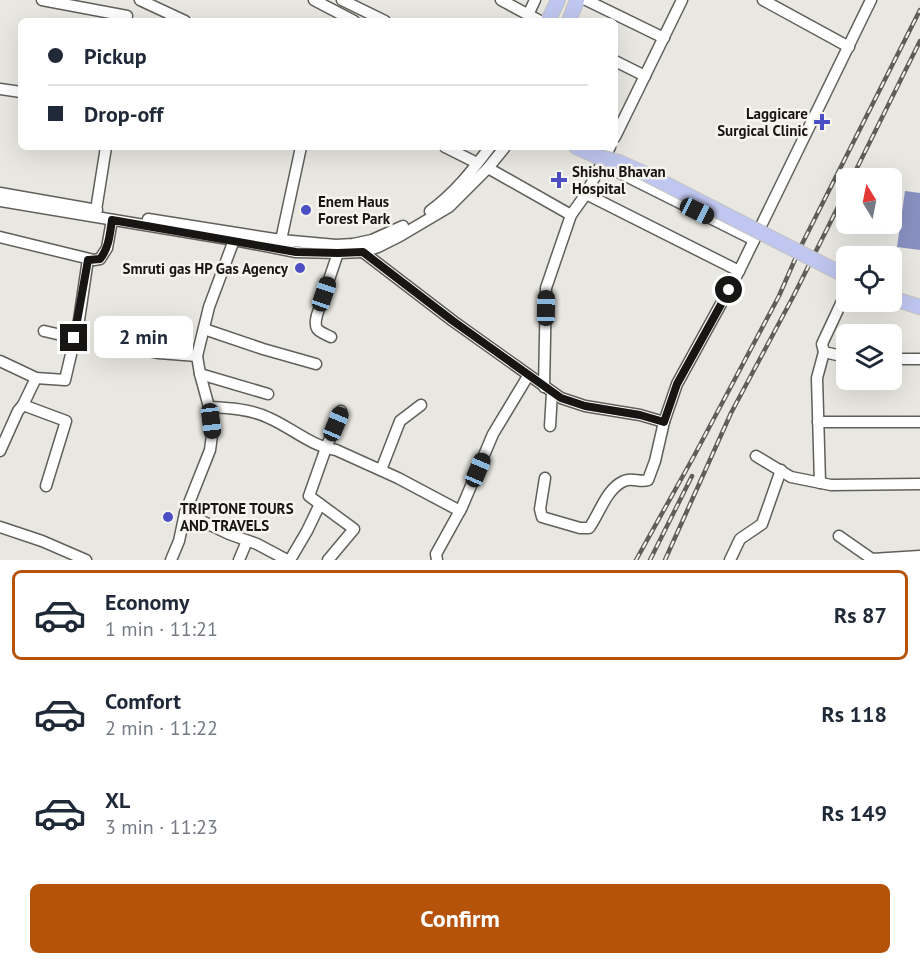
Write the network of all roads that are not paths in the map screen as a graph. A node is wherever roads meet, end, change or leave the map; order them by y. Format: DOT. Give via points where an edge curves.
graph roads {
  1 [pos="42,0"];
  2 [pos="134,0"];
  3 [pos="140,0"];
  4 [pos="314,0"];
  5 [pos="342,0"];
  6 [pos="501,0"];
  7 [pos="535,0"];
  8 [pos="558,0"];
  9 [pos="577,0"];
  10 [pos="586,0"];
  11 [pos="682,0"];
  12 [pos="763,0"];
  13 [pos="871,0"];
  14 [pos="334,10"];
  15 [pos="528,15"];
  16 [pos="123,18"];
  17 [pos="127,18"];
  18 [pos="179,18"];
  19 [pos="331,18"];
  20 [pos="349,18"];
  21 [pos="380,18"];
  22 [pos="534,18"];
  23 [pos="549,18"];
  24 [pos="570,18"];
  25 [pos="664,38"];
  26 [pos="849,47"];
  27 [pos="618,62"];
  28 [pos="645,76"];
  29 [pos="0,89"];
  30 [pos="18,92"];
  31 [pos="618,131"];
  32 [pos="106,150"];
  33 [pos="300,150"];
  34 [pos="450,150"];
  35 [pos="489,150"];
  36 [pos="501,150"];
  37 [pos="581,150"];
  38 [pos="607,150"];
  39 [pos="599,160"];
  40 [pos="482,166"];
  41 [pos="0,192"];
  42 [pos="586,194"];
  43 [pos="0,201"];
  44 [pos="96,210"];
  45 [pos="572,214"];
  46 [pos="112,220"];
  47 [pos="0,237"];
  48 [pos="234,240"];
  49 [pos="281,240"];
  50 [pos="754,240"];
  51 [pos="337,249"];
  52 [pos="363,252"];
  53 [pos="88,260"];
  54 [pos="739,271"];
  55 [pos="836,271"];
  56 [pos="902,302"];
  57 [pos="920,308"];
  58 [pos="837,312"];
  59 [pos="204,329"];
  60 [pos="44,331"];
  61 [pos="331,337"];
  62 [pos="74,338"];
  63 [pos="108,343"];
  64 [pos="824,352"];
  65 [pos="836,355"];
  66 [pos="197,356"];
  67 [pos="920,358"];
  68 [pos="902,359"];
  69 [pos="0,361"];
  70 [pos="316,364"];
  71 [pos="200,374"];
  72 [pos="528,376"];
  73 [pos="36,378"];
  74 [pos="548,390"];
  75 [pos="268,394"];
  76 [pos="23,405"];
  77 [pos="421,405"];
  78 [pos="209,407"];
  79 [pos="341,411"];
  80 [pos="664,422"];
  81 [pos="818,422"];
  82 [pos="920,422"];
  83 [pos="550,426"];
  84 [pos="326,448"];
  85 [pos="0,451"];
  86 [pos="756,456"];
  87 [pos="381,470"];
  88 [pos="780,470"];
  89 [pos="545,478"];
  90 [pos="820,483"];
  91 [pos="920,484"];
  92 [pos="46,486"];
  93 [pos="320,504"];
  94 [pos="460,511"];
  95 [pos="185,513"];
  96 [pos="0,527"];
  97 [pos="839,536"];
  98 [pos="247,541"];
  99 [pos="920,556"];
  100 [pos="86,560"];
  101 [pos="171,560"];
  102 [pos="239,560"];
  103 [pos="288,560"];
  104 [pos="328,560"];
  105 [pos="437,560"];
  106 [pos="730,560"];
  1 -- 16 [label="street"];
  2 -- 17 [label="street"];
  3 -- 18 [label="street"];
  4 -- 14 [label="street"];
  5 -- 21 [label="street"];
  6 -- 15 [label="street"];
  7 -- 15 [label="street"];
  8 -- 23 [label="main road"];
  9 -- 24 [label="main road"];
  10 -- 25 [label="street"];
  11 -- 25 [label="street"];
  12 -- 26 [label="street"];
  13 -- 26 [label="street"];
  14 -- 19 [label="street"];
  14 -- 20 [label="street"];
  15 -- 22 [label="street"];
  25 -- 28 [label="street"];
  26 -- 50 [label="street"];
  27 -- 28 [label="street"];
  28 -- 31 [label="street"];
  29 -- 30 [label="street"];
  32 -- 44 [label="street"];
  33 -- 49 [label="street"];
  34 -- 40 [label="street"];
  35 -- 40 [label="street"];
  36 -- 40 [label="street"];
  37 -- 39 [label="main road"];
  38 -- 39 [label="street"];
  39 -- 42 [label="street"];
  39 -- 50 [label="street"];
  39 -- 55 [label="main road, bridge" via="619,162 648,175"];
  40 -- 45 [label="street"];
  40 -- 51 [label="street" via="427,213 372,240"];
  40 -- 52 [label="street" via="449,207"];
  41 -- 44 [label="street"];
  42 -- 45 [label="street"];
  42 -- 54 [label="street"];
  43 -- 46 [label="street"];
  44 -- 49 [label="street"];
  45 -- 74 [label="street" via="546,288"];
  46 -- 48 [label="street"];
  46 -- 53 [label="street" via="103,256"];
  47 -- 53 [label="street"];
  48 -- 51 [label="street" via="296,252"];
  48 -- 59 [label="street"];
  49 -- 51 [label="street"];
  50 -- 54 [label="street"];
  51 -- 52 [label="street"];
  51 -- 61 [label="street" via="315,324 318,331"];
  52 -- 72 [label="street"];
  53 -- 62 [label="street"];
  54 -- 80 [label="street" via="677,384"];
  56 -- 57 [label="main road"];
  58 -- 64 [label="street" via="822,345"];
  59 -- 66 [label="street"];
  59 -- 70 [label="street"];
  60 -- 62 [label="street"];
  62 -- 73 [label="street" via="64,380"];
  63 -- 66 [label="street"];
  64 -- 65 [label="street"];
  64 -- 81 [label="street" via="817,378"];
  66 -- 71 [label="street"];
  67 -- 68 [label="street"];
  69 -- 73 [label="street"];
  71 -- 75 [label="street"];
  71 -- 78 [label="street"];
  72 -- 74 [label="street"];
  72 -- 94 [label="street" via="493,434"];
  73 -- 76 [label="street"];
  74 -- 80 [label="street" via="585,406"];
  74 -- 83 [label="street"];
  76 -- 85 [label="street"];
  76 -- 92 [label="street" via="66,421"];
  77 -- 87 [label="street" via="400,421"];
  78 -- 84 [label="street" via="270,418"];
  78 -- 95 [label="street" via="210,450"];
  79 -- 84 [label="street"];
  80 -- 89 [label="street" via="648,480 622,481 589,528 543,517 540,509"];
  81 -- 82 [label="street"];
  81 -- 90 [label="street"];
  84 -- 87 [label="street"];
  84 -- 93 [label="street" via="309,496"];
  86 -- 88 [label="street"];
  87 -- 94 [label="street"];
  88 -- 90 [label="street" via="791,477"];
  88 -- 106 [label="street" via="762,524 740,539"];
  90 -- 91 [label="street"];
  93 -- 103 [label="street"];
  93 -- 104 [label="street" via="354,529"];
  94 -- 105 [label="street" via="436,554"];
  95 -- 98 [label="street"];
  95 -- 101 [label="street"];
  96 -- 100 [label="street"];
  97 -- 99 [label="street" via="872,559"];
  98 -- 102 [label="street"];
  98 -- 103 [label="street"];
}
